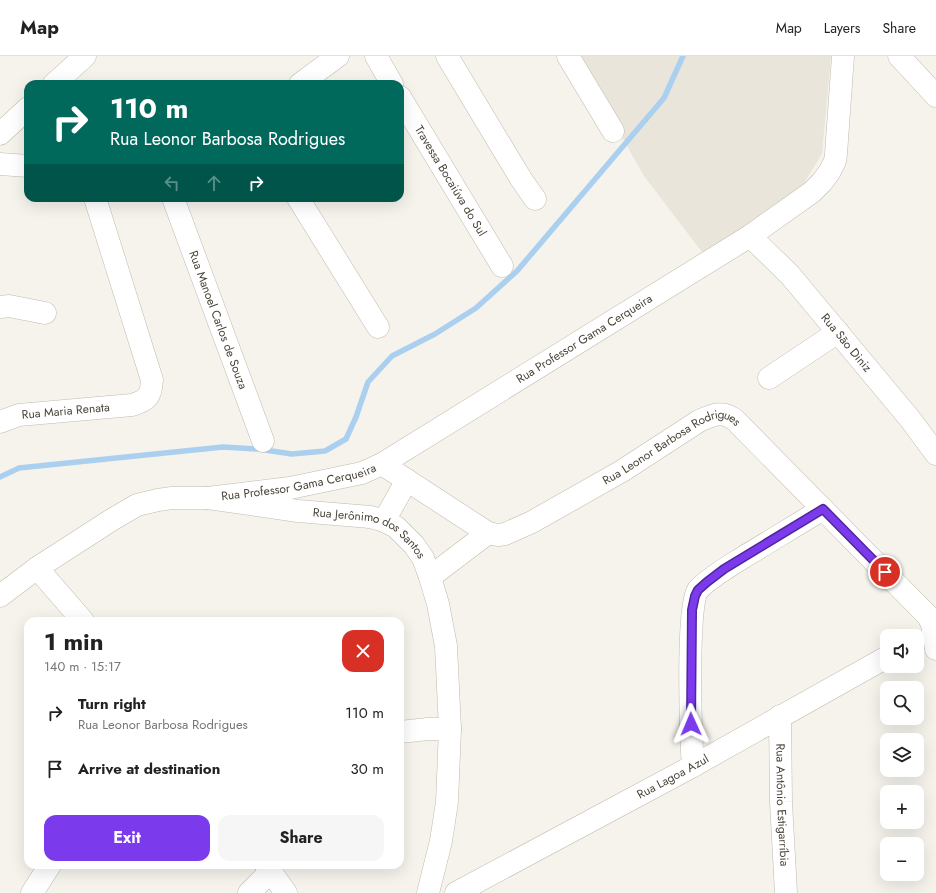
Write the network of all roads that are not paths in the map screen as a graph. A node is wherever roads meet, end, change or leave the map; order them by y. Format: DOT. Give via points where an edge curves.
graph roads {
  1 [pos="85,56"];
  2 [pos="338,56"];
  3 [pos="376,56"];
  4 [pos="447,56"];
  5 [pos="568,56"];
  6 [pos="843,56"];
  7 [pos="898,56"];
  8 [pos="58,80"];
  9 [pos="305,80"];
  10 [pos="390,80"];
  11 [pos="936,96"];
  12 [pos="404,104"];
  13 [pos="24,112"];
  14 [pos="613,132"];
  15 [pos="0,134"];
  16 [pos="0,164"];
  17 [pos="24,166"];
  18 [pos="535,199"];
  19 [pos="96,202"];
  20 [pos="174,202"];
  21 [pos="300,202"];
  22 [pos="750,236"];
  23 [pos="502,266"];
  24 [pos="0,307"];
  25 [pos="45,313"];
  26 [pos="378,327"];
  27 [pos="838,332"];
  28 [pos="769,378"];
  29 [pos="0,422"];
  30 [pos="263,442"];
  31 [pos="936,454"];
  32 [pos="382,464"];
  33 [pos="407,480"];
  34 [pos="208,498"];
  35 [pos="823,509"];
  36 [pos="384,521"];
  37 [pos="488,533"];
  38 [pos="37,568"];
  39 [pos="430,577"];
  40 [pos="0,596"];
  41 [pos="80,617"];
  42 [pos="929,640"];
  43 [pos="880,661"];
  44 [pos="780,716"];
  45 [pos="450,729"];
  46 [pos="404,732"];
  47 [pos="693,766"];
  48 [pos="47,869"];
  49 [pos="267,869"];
  50 [pos="269,869"];
  51 [pos="32,893"];
  52 [pos="248,893"];
  53 [pos="286,893"];
  54 [pos="428,893"];
  55 [pos="456,893"];
  56 [pos="786,893"];
  1 -- 8 [label="street"];
  2 -- 9 [label="street"];
  3 -- 10 [label="street"];
  4 -- 18 [label="street"];
  5 -- 14 [label="street"];
  6 -- 22 [label="street, Rua Professor Gama Cerqueira" via="835,162 812,192"];
  7 -- 11 [label="street"];
  12 -- 23 [label="street, Travessa Bocaiúva do Sul"];
  13 -- 15 [label="street"];
  16 -- 17 [label="street"];
  19 -- 29 [label="street, Rua Maria Renata" via="152,380 151,390 141,402 132,405 19,415"];
  20 -- 30 [label="street, Rua Manoel Carlos de Souza"];
  21 -- 26 [label="street"];
  22 -- 27 [label="street, Rua São Diniz" via="790,275"];
  22 -- 32 [label="street, Rua Professor Gama Cerqueira"];
  24 -- 25 [label="street" via="9,306"];
  27 -- 28 [label="street"];
  27 -- 31 [label="street, Rua São Diniz"];
  32 -- 33 [label="street"];
  32 -- 34 [label="street, Rua Professor Gama Cerqueira" via="362,473 290,488"];
  33 -- 36 [label="street"];
  33 -- 37 [label="street"];
  34 -- 36 [label="street, Rua Jerônimo dos Santos" via="370,517"];
  34 -- 38 [label="street, Rua Jerônimo dos Santos" via="172,498 138,505"];
  35 -- 37 [label="street, Rua Leonor Barbosa Rodrigues" via="735,420 720,414 699,421 622,471 532,522 505,534"];
  35 -- 42 [label="street, Rua Leonor Barbosa Rodrigues" via="928,616"];
  35 -- 47 [label="street" via="724,569 698,590 692,610"];
  36 -- 39 [label="street, Rua Jerônimo dos Santos" via="396,527 414,545 423,558"];
  37 -- 39 [label="street"];
  38 -- 40 [label="street, Rua Jerônimo dos Santos"];
  38 -- 41 [label="street"];
  39 -- 45 [label="street, Rua Jerônimo dos Santos" via="446,646"];
  43 -- 44 [label="street, Rua Lagoa Azul"];
  44 -- 47 [label="street, Rua Lagoa Azul"];
  44 -- 56 [label="street, Rua Antônio Estigarríbia"];
  45 -- 46 [label="street"];
  45 -- 54 [label="street, Rua Jerônimo dos Santos" via="446,817"];
  47 -- 55 [label="street, Rua Lagoa Azul"];
  48 -- 51 [label="street"];
  49 -- 52 [label="street"];
  50 -- 53 [label="street"];
}
